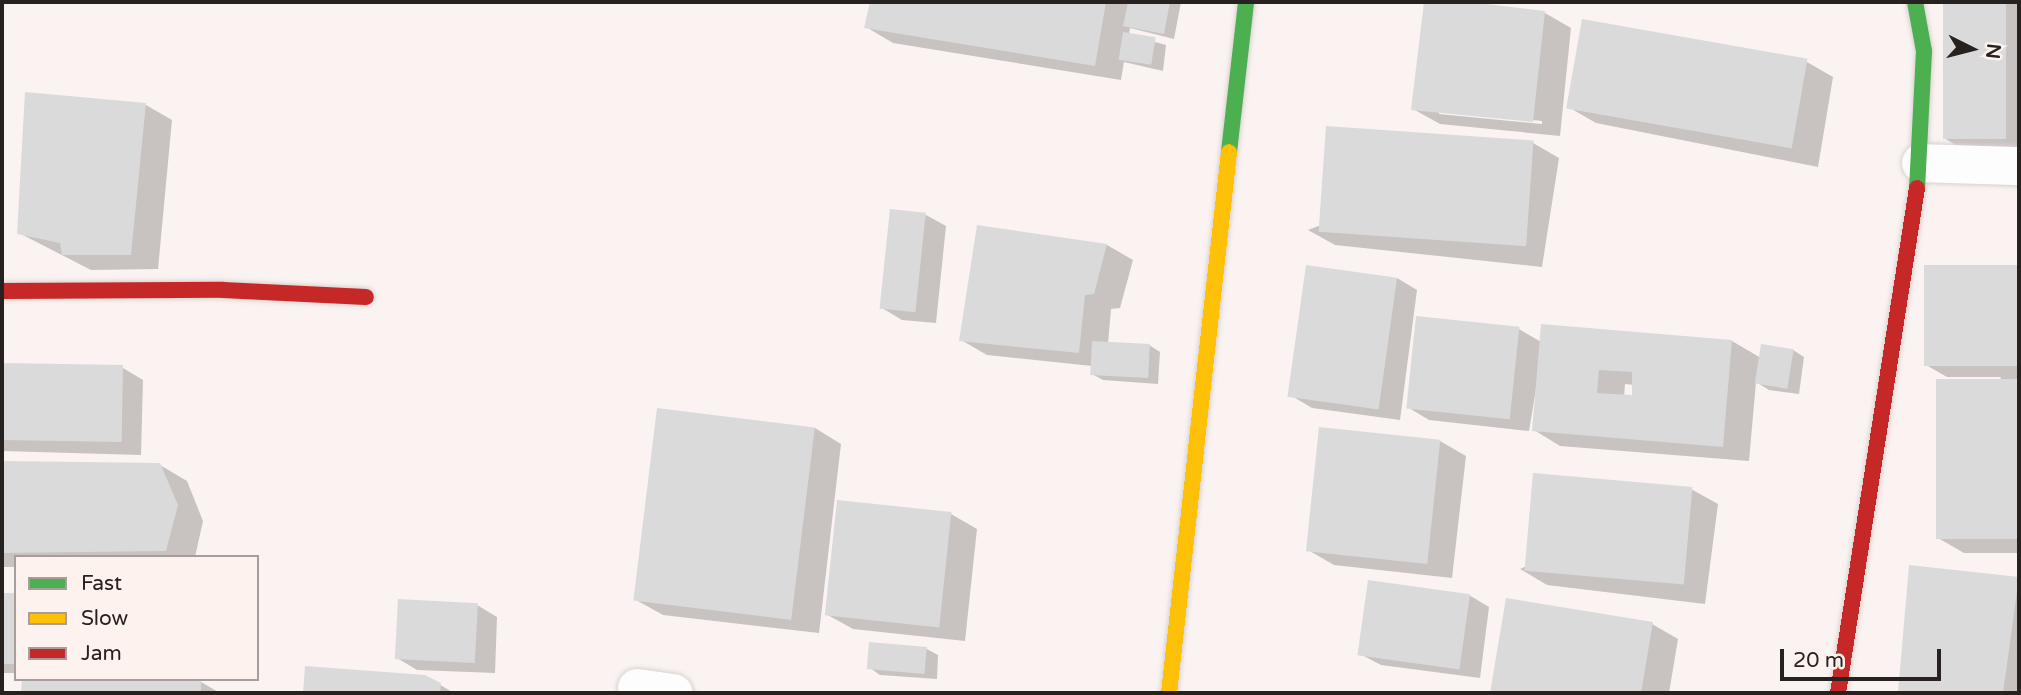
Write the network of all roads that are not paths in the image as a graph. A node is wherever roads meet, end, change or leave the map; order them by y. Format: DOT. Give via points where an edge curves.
graph roads {
  1 [pos="1246,2"];
  2 [pos="1915,2"];
  3 [pos="1921,163"];
  4 [pos="2019,166"];
  5 [pos="2,291"];
  6 [pos="366,297"];
  7 [pos="637,688"];
  8 [pos="674,693"];
  9 [pos="1169,693"];
  10 [pos="1838,693"];
  1 -- 9 [label="street"];
  2 -- 3 [label="street" via="1924,51"];
  3 -- 4 [label="street"];
  3 -- 10 [label="street"];
  5 -- 6 [label="street" via="222,290"];
  7 -- 8 [label="street"];
}
